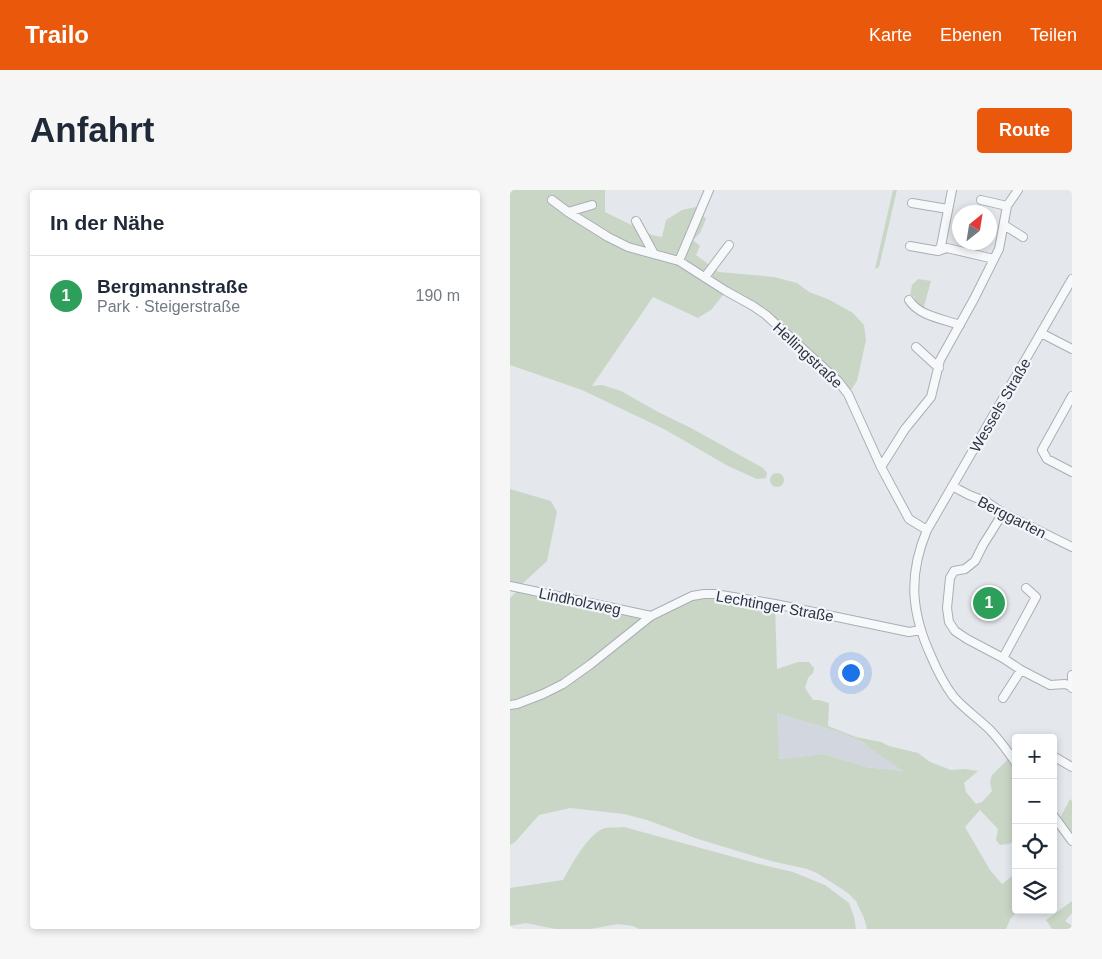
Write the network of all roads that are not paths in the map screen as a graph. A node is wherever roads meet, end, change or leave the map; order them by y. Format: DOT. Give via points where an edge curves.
graph roads {
  1 [pos="709,190"];
  2 [pos="952,190"];
  3 [pos="1018,190"];
  4 [pos="552,200"];
  5 [pos="981,200"];
  6 [pos="912,203"];
  7 [pos="592,205"];
  8 [pos="1008,206"];
  9 [pos="948,209"];
  10 [pos="568,212"];
  11 [pos="636,221"];
  12 [pos="1004,226"];
  13 [pos="1023,237"];
  14 [pos="729,245"];
  15 [pos="910,246"];
  16 [pos="938,251"];
  17 [pos="654,254"];
  18 [pos="994,259"];
  19 [pos="679,261"];
  20 [pos="705,277"];
  21 [pos="1072,278"];
  22 [pos="908,300"];
  23 [pos="960,325"];
  24 [pos="1041,332"];
  25 [pos="916,347"];
  26 [pos="1072,349"];
  27 [pos="938,368"];
  28 [pos="1072,396"];
  29 [pos="881,466"];
  30 [pos="1072,472"];
  31 [pos="952,486"];
  32 [pos="1003,513"];
  33 [pos="927,530"];
  34 [pos="1072,547"];
  35 [pos="510,586"];
  36 [pos="1026,588"];
  37 [pos="651,616"];
  38 [pos="921,630"];
  39 [pos="1003,658"];
  40 [pos="1021,670"];
  41 [pos="1072,676"];
  42 [pos="1072,687"];
  43 [pos="1003,698"];
  44 [pos="510,705"];
  45 [pos="1012,758"];
  46 [pos="1057,758"];
  47 [pos="1072,767"];
  48 [pos="1057,821"];
  49 [pos="1072,842"];
  1 -- 19 [label="street"];
  2 -- 9 [label="street"];
  3 -- 8 [label="street"];
  4 -- 10 [label="street, Hellingstraße"];
  5 -- 8 [label="street"];
  6 -- 9 [label="street"];
  7 -- 10 [label="street"];
  8 -- 12 [label="street"];
  9 -- 16 [label="street"];
  10 -- 17 [label="street, Hellingstraße" via="628,247"];
  11 -- 17 [label="street"];
  12 -- 13 [label="street"];
  12 -- 18 [label="street"];
  14 -- 20 [label="street"];
  15 -- 16 [label="street"];
  16 -- 18 [label="street" via="947,248"];
  17 -- 19 [label="street, Hellingstraße"];
  18 -- 23 [label="street"];
  19 -- 20 [label="street, Hellingstraße"];
  20 -- 29 [label="street, Hellingstraße" via="766,315 838,381 848,394"];
  21 -- 24 [label="street, Wessels Straße"];
  22 -- 23 [label="street" via="923,312"];
  23 -- 27 [label="street"];
  24 -- 26 [label="street"];
  24 -- 31 [label="street, Wessels Straße"];
  25 -- 27 [label="street"];
  27 -- 29 [label="street" via="932,397 905,429"];
  28 -- 30 [label="street" via="1042,450 1047,459"];
  29 -- 33 [label="street, Hellingstraße" via="908,519"];
  31 -- 32 [label="street, Berggarten"];
  31 -- 33 [label="street, Wessels Straße"];
  32 -- 34 [label="street, Berggarten"];
  32 -- 39 [label="street" via="975,560 965,569 954,571 950,578 947,608 949,622 955,630"];
  33 -- 38 [label="street, Wessels Straße" via="917,561 914,589"];
  35 -- 37 [label="street, Lindholzweg"];
  36 -- 39 [label="street" via="1036,597"];
  37 -- 38 [label="street, Lechtinger Straße" via="692,596 715,594 909,632"];
  37 -- 44 [label="street, Lechtinger Straße" via="562,684"];
  38 -- 45 [label="street, Wessels Straße" via="947,688 995,735"];
  39 -- 40 [label="street"];
  40 -- 42 [label="street" via="1050,685"];
  40 -- 43 [label="street"];
  41 -- 42 [label="street"];
  46 -- 47 [label="street"];
  48 -- 49 [label="street"];
}
